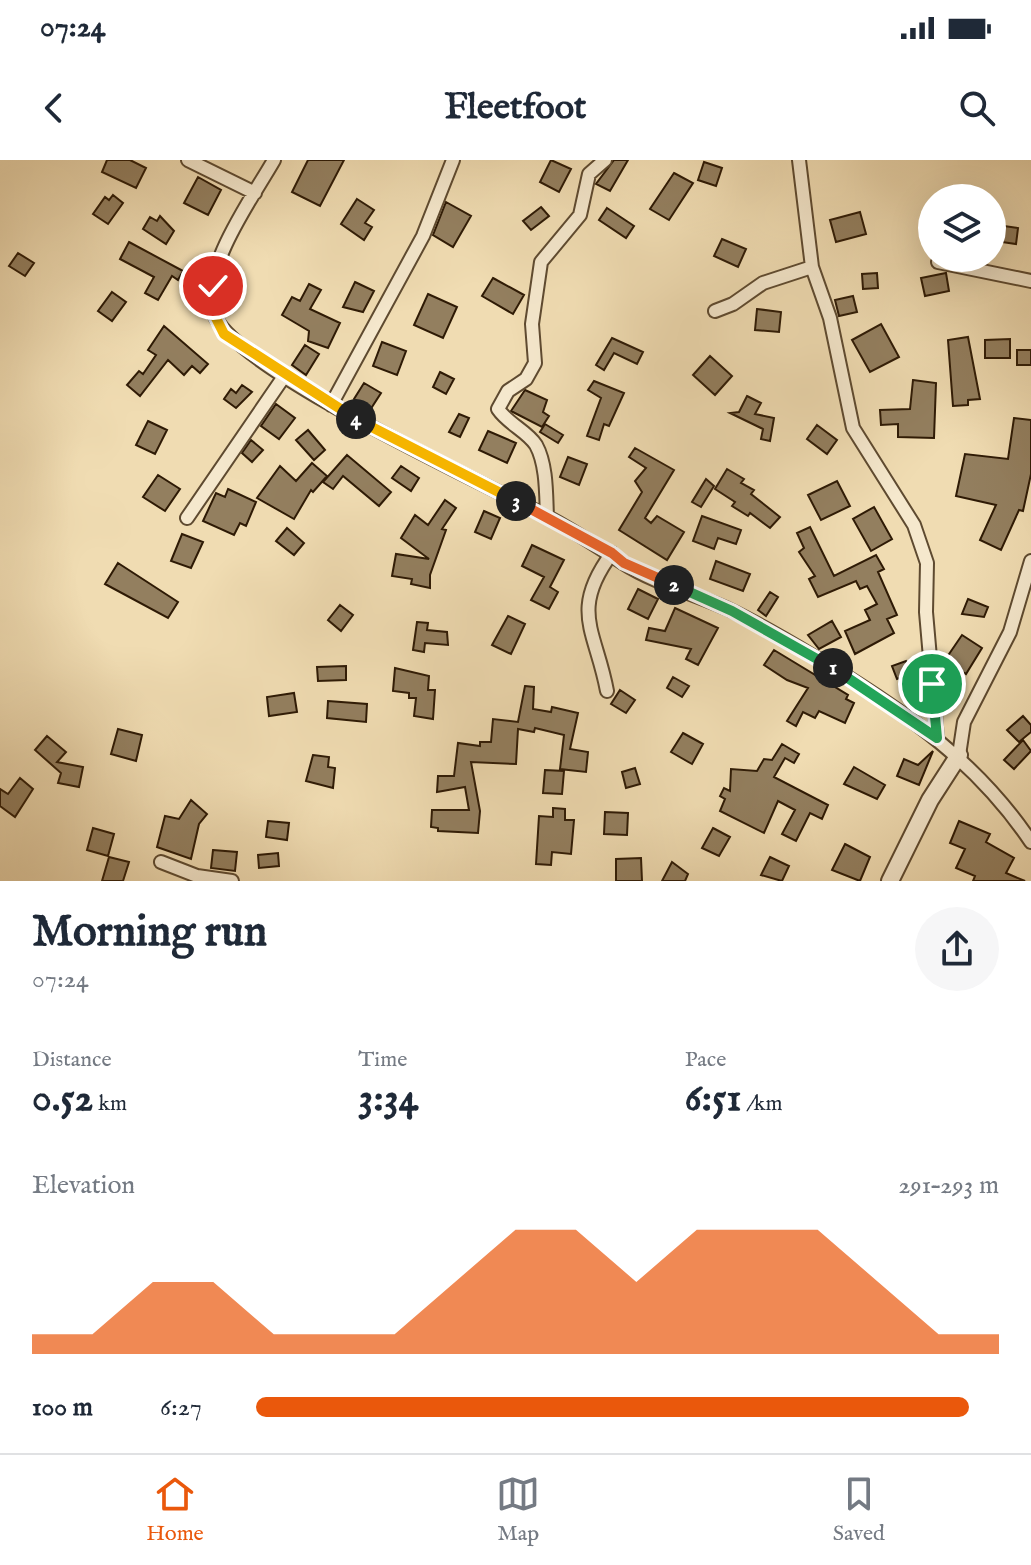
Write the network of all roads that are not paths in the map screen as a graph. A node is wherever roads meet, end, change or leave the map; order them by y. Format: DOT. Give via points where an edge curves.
graph roads {
  1 [pos="188,160"];
  2 [pos="274,160"];
  3 [pos="453,160"];
  4 [pos="605,160"];
  5 [pos="799,160"];
  6 [pos="255,193"];
  7 [pos="812,267"];
  8 [pos="987,272"];
  9 [pos="1031,281"];
  10 [pos="715,311"];
  11 [pos="285,375"];
  12 [pos="331,405"];
  13 [pos="547,517"];
  14 [pos="187,518"];
  15 [pos="612,553"];
  16 [pos="1031,561"];
  17 [pos="607,691"];
  18 [pos="937,738"];
  19 [pos="959,755"];
  20 [pos="1031,842"];
  21 [pos="161,862"];
  22 [pos="232,881"];
  23 [pos="890,881"];
  1 -- 6 [label="street"];
  2 -- 6 [label="street"];
  3 -- 12 [label="street" via="423,236"];
  4 -- 13 [label="street" via="589,174 580,215 541,262 532,324 535,363 498,409 535,445 546,485"];
  5 -- 7 [label="street"];
  6 -- 11 [label="street" via="228,238 213,286 213,312 224,334"];
  7 -- 10 [label="street" via="763,283"];
  7 -- 18 [label="street" via="830,318 853,428 914,525 927,563"];
  8 -- 9 [label="street"];
  11 -- 12 [label="street"];
  11 -- 14 [label="street"];
  12 -- 13 [label="street"];
  13 -- 15 [label="street"];
  15 -- 17 [label="street" via="600,569 586,610"];
  15 -- 18 [label="street" via="815,658"];
  16 -- 19 [label="street" via="1010,632 964,722"];
  18 -- 19 [label="street"];
  19 -- 20 [label="street"];
  19 -- 23 [label="street"];
  21 -- 22 [label="street" via="197,876"];
}
